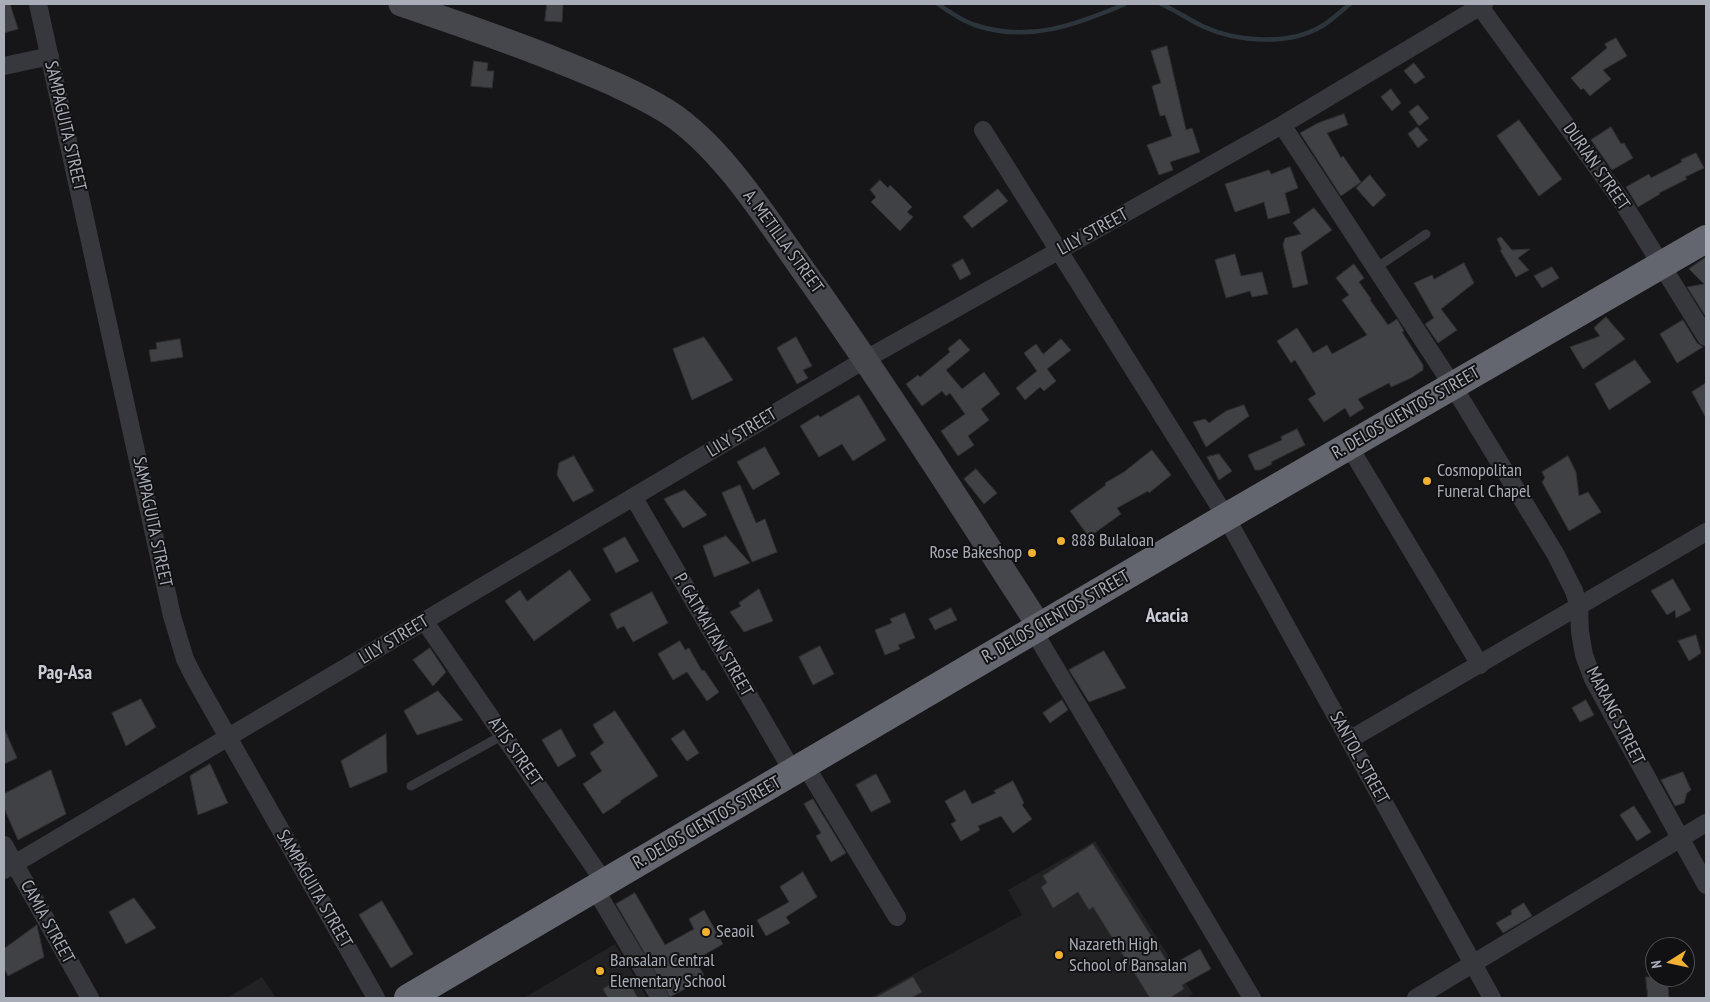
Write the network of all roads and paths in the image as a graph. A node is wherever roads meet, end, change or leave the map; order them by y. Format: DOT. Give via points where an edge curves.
graph roads {
  1 [pos="38,4"];
  2 [pos="401,4"];
  3 [pos="1481,5"];
  4 [pos="50,56"];
  5 [pos="4,66"];
  6 [pos="1282,124"];
  7 [pos="983,130"];
  8 [pos="1426,234"];
  9 [pos="1706,239"];
  10 [pos="1059,251"];
  11 [pos="1662,265"];
  12 [pos="1376,268"];
  13 [pos="1706,337"];
  14 [pos="866,359"];
  15 [pos="1452,386"];
  16 [pos="1349,446"];
  17 [pos="634,498"];
  18 [pos="1226,517"];
  19 [pos="1706,532"];
  20 [pos="1579,608"];
  21 [pos="425,622"];
  22 [pos="1037,629"];
  23 [pos="1480,665"];
  24 [pos="503,735"];
  25 [pos="228,738"];
  26 [pos="1349,740"];
  27 [pos="799,768"];
  28 [pos="411,786"];
  29 [pos="1706,823"];
  30 [pos="1680,838"];
  31 [pos="4,845"];
  32 [pos="9,866"];
  33 [pos="1706,885"];
  34 [pos="600,886"];
  35 [pos="897,918"];
  36 [pos="1472,964"];
  37 [pos="90,998"];
  38 [pos="376,998"];
  39 [pos="408,998"];
  40 [pos="660,998"];
  41 [pos="1252,998"];
  42 [pos="1416,998"];
  43 [pos="1492,998"];
  1 -- 4 [label="street, SAMPAGUITA STREET"];
  2 -- 14 [label="main road, A. METILLA STREET" via="611,81 669,113 731,171"];
  3 -- 6 [label="street, LILY STREET"];
  3 -- 11 [label="street, DURIAN STREET" via="1623,203"];
  4 -- 5 [label="street"];
  4 -- 25 [label="street, SAMPAGUITA STREET" via="172,616 185,659"];
  6 -- 10 [label="street, LILY STREET"];
  6 -- 12 [label="street, MARANG STREET"];
  7 -- 10 [label="street, SANTOL STREET"];
  8 -- 12 [label="lane"];
  9 -- 11 [label="highway, R. DELOS CIENTOS STREET"];
  10 -- 14 [label="street, LILY STREET"];
  10 -- 18 [label="street, SANTOL STREET"];
  11 -- 13 [label="street, DURIAN STREET"];
  11 -- 15 [label="highway, R. DELOS CIENTOS STREET"];
  12 -- 15 [label="street, MARANG STREET"];
  14 -- 17 [label="street, LILY STREET"];
  14 -- 22 [label="main road, A. METILLA STREET"];
  15 -- 16 [label="highway, R. DELOS CIENTOS STREET"];
  15 -- 20 [label="street, MARANG STREET" via="1556,556"];
  16 -- 18 [label="highway, R. DELOS CIENTOS STREET"];
  16 -- 23 [label="street"];
  17 -- 21 [label="street, LILY STREET"];
  17 -- 27 [label="street, P. GATMAITAN STREET"];
  18 -- 22 [label="highway, R. DELOS CIENTOS STREET"];
  18 -- 26 [label="street, SANTOL STREET"];
  19 -- 20 [label="street"];
  20 -- 23 [label="street"];
  20 -- 30 [label="street, MARANG STREET" via="1584,655 1593,679"];
  21 -- 24 [label="street, ATIS STREET"];
  21 -- 25 [label="street, LILY STREET"];
  22 -- 27 [label="highway, R. DELOS CIENTOS STREET"];
  22 -- 41 [label="street"];
  23 -- 26 [label="street"];
  24 -- 28 [label="lane"];
  24 -- 34 [label="street, ATIS STREET"];
  25 -- 32 [label="street, LILY STREET"];
  25 -- 38 [label="street, SAMPAGUITA STREET"];
  26 -- 36 [label="street, SANTOL STREET"];
  27 -- 34 [label="highway, R. DELOS CIENTOS STREET"];
  27 -- 35 [label="street, P. GATMAITAN STREET"];
  29 -- 30 [label="street"];
  30 -- 33 [label="street, MARANG STREET"];
  30 -- 36 [label="street"];
  31 -- 32 [label="street, CAMIA STREET"];
  32 -- 37 [label="street, CAMIA STREET"];
  34 -- 39 [label="highway, R. DELOS CIENTOS STREET"];
  34 -- 40 [label="street, ATIS STREET"];
  36 -- 42 [label="street"];
  36 -- 43 [label="street, SANTOL STREET"];
}
